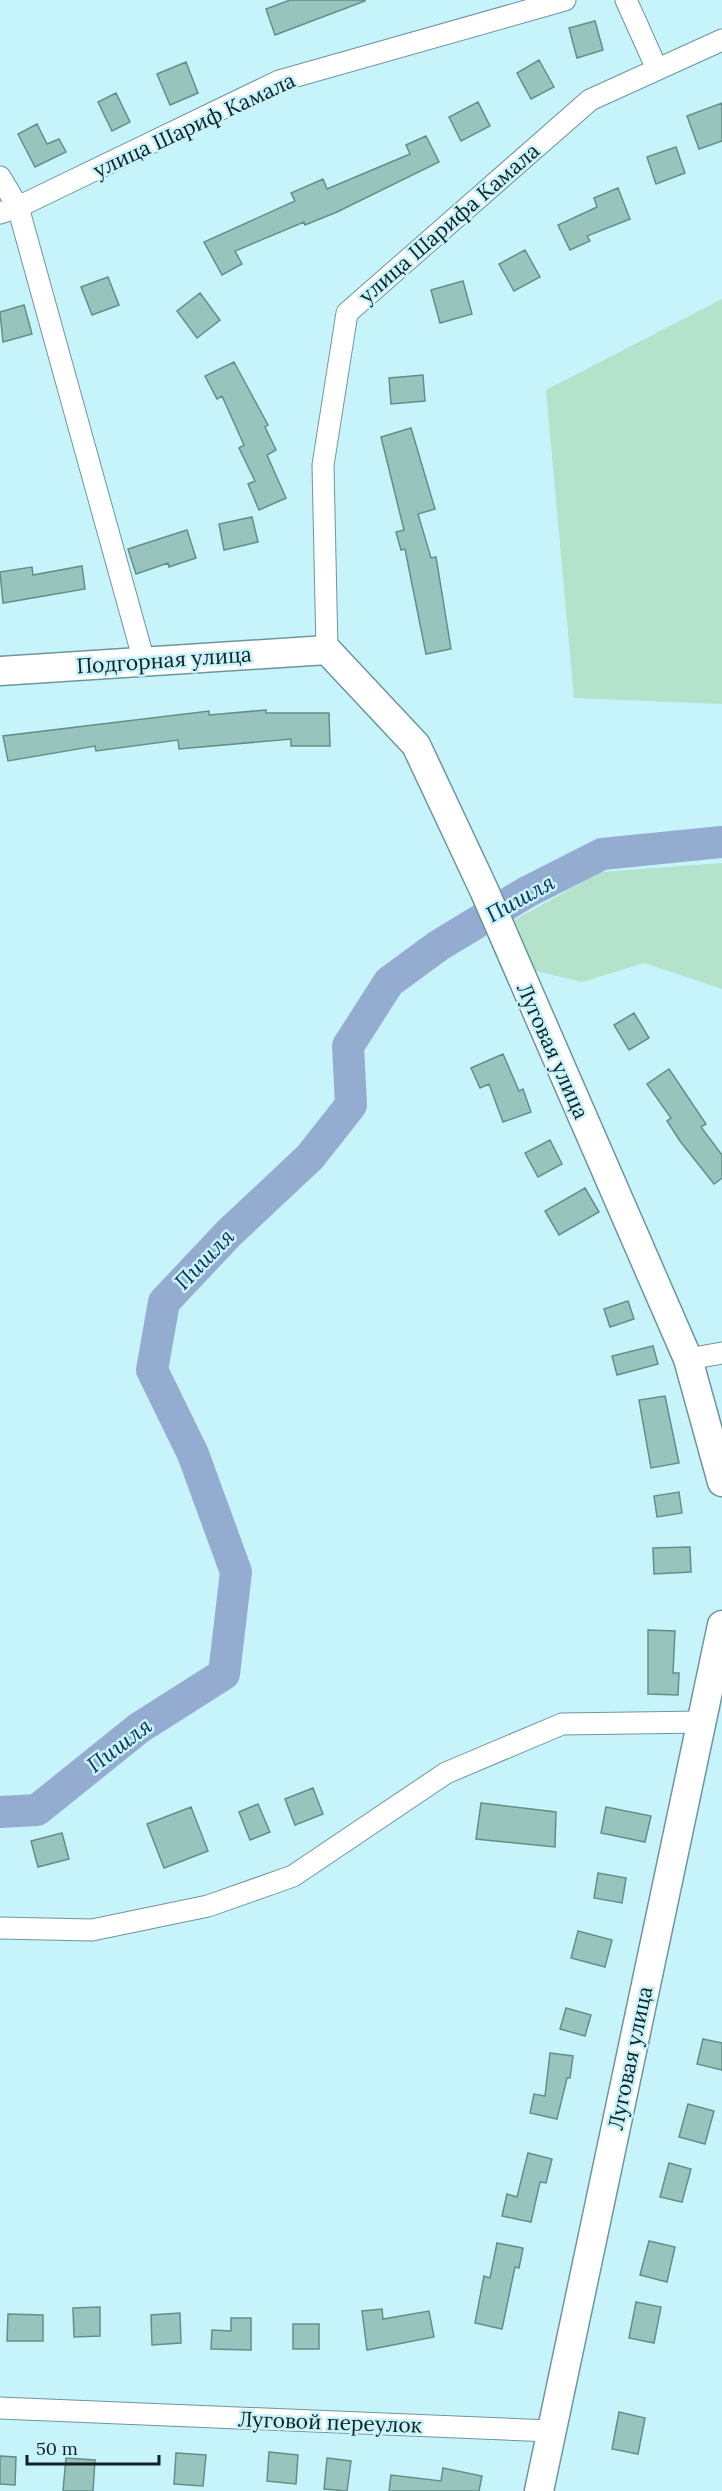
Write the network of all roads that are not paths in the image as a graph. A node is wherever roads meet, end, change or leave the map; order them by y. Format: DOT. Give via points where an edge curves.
graph roads {
  1 [pos="565,0"];
  2 [pos="626,0"];
  3 [pos="722,40"];
  4 [pos="657,69"];
  5 [pos="0,177"];
  6 [pos="9,210"];
  7 [pos="327,650"];
  8 [pos="144,661"];
  9 [pos="0,671"];
  10 [pos="722,1353"];
  11 [pos="688,1359"];
  12 [pos="722,1482"];
  13 [pos="722,1625"];
  14 [pos="702,1722"];
  15 [pos="0,1928"];
  16 [pos="0,2408"];
  17 [pos="551,2431"];
  18 [pos="539,2491"];
  1 -- 6 [label="street, улица Шариф Камала" via="279,81"];
  2 -- 4 [label="street"];
  3 -- 4 [label="street, улица Шарифа Камала"];
  4 -- 7 [label="street, улица Шарифа Камала" via="590,100 347,313 323,465"];
  5 -- 6 [label="street"];
  6 -- 8 [label="street"];
  7 -- 8 [label="street, Подгорная улица"];
  7 -- 11 [label="street, Луговая улица" via="416,745 484,890"];
  8 -- 9 [label="street, Подгорная улица"];
  10 -- 11 [label="street"];
  11 -- 12 [label="street, Луговая улица"];
  13 -- 14 [label="street, Луговая улица"];
  14 -- 15 [label="street" via="562,1724 446,1773 293,1876 208,1906 93,1930"];
  14 -- 17 [label="street, Луговая улица"];
  16 -- 17 [label="street, Луговой переулок"];
  17 -- 18 [label="street, Луговая улица"];
}
